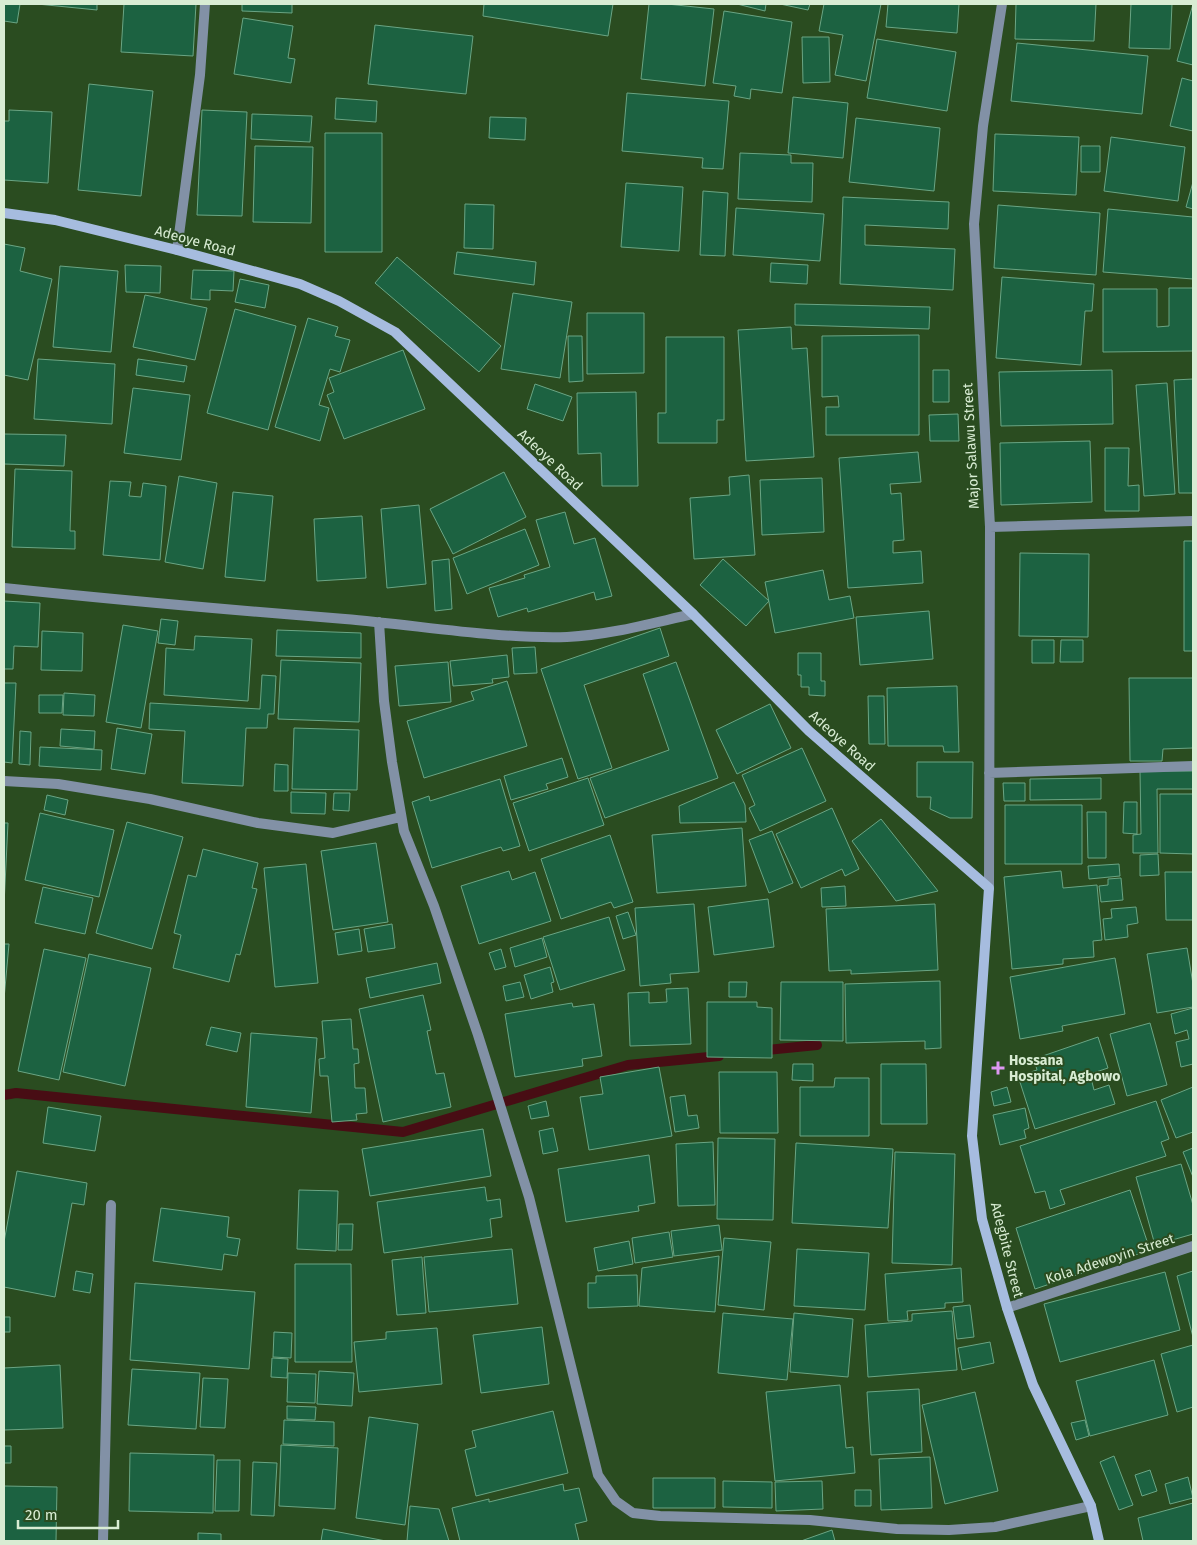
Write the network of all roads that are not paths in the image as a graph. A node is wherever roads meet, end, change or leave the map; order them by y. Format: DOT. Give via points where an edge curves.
graph roads {
  1 [pos="205,4"];
  2 [pos="1002,4"];
  3 [pos="4,213"];
  4 [pos="177,250"];
  5 [pos="1193,522"];
  6 [pos="990,528"];
  7 [pos="4,588"];
  8 [pos="693,614"];
  9 [pos="379,622"];
  10 [pos="1193,766"];
  11 [pos="989,773"];
  12 [pos="4,781"];
  13 [pos="401,817"];
  14 [pos="989,888"];
  15 [pos="111,1205"];
  16 [pos="1193,1246"];
  17 [pos="1008,1308"];
  18 [pos="1091,1506"];
  19 [pos="103,1541"];
  20 [pos="1100,1541"];
  1 -- 4 [label="street" via="200,75"];
  2 -- 6 [label="street, Major Salawu Street" via="983,126 974,224"];
  3 -- 4 [label="street, Adeoye Road" via="55,220"];
  4 -- 8 [label="street, Adeoye Road" via="300,284 395,332"];
  5 -- 6 [label="street"];
  6 -- 11 [label="street, Major Salawu Street"];
  7 -- 9 [label="street"];
  8 -- 9 [label="street" via="568,637 509,636"];
  8 -- 14 [label="street, Adeoye Road" via="808,731"];
  9 -- 13 [label="street" via="384,701"];
  10 -- 11 [label="street"];
  11 -- 14 [label="street, Major Salawu Street"];
  12 -- 13 [label="street" via="68,786 150,799 258,823 333,833"];
  13 -- 18 [label="street" via="478,1035 529,1197 598,1475 616,1501 633,1513 660,1516 810,1520 897,1529 949,1530 995,1527"];
  14 -- 17 [label="street, Adegbite Street" via="972,1136 982,1219"];
  15 -- 19 [label="street"];
  16 -- 17 [label="street, Kola Adewoyin Street"];
  17 -- 18 [label="street, Adegbite Street" via="1033,1385"];
  18 -- 20 [label="street, Adegbite Street"];
}
